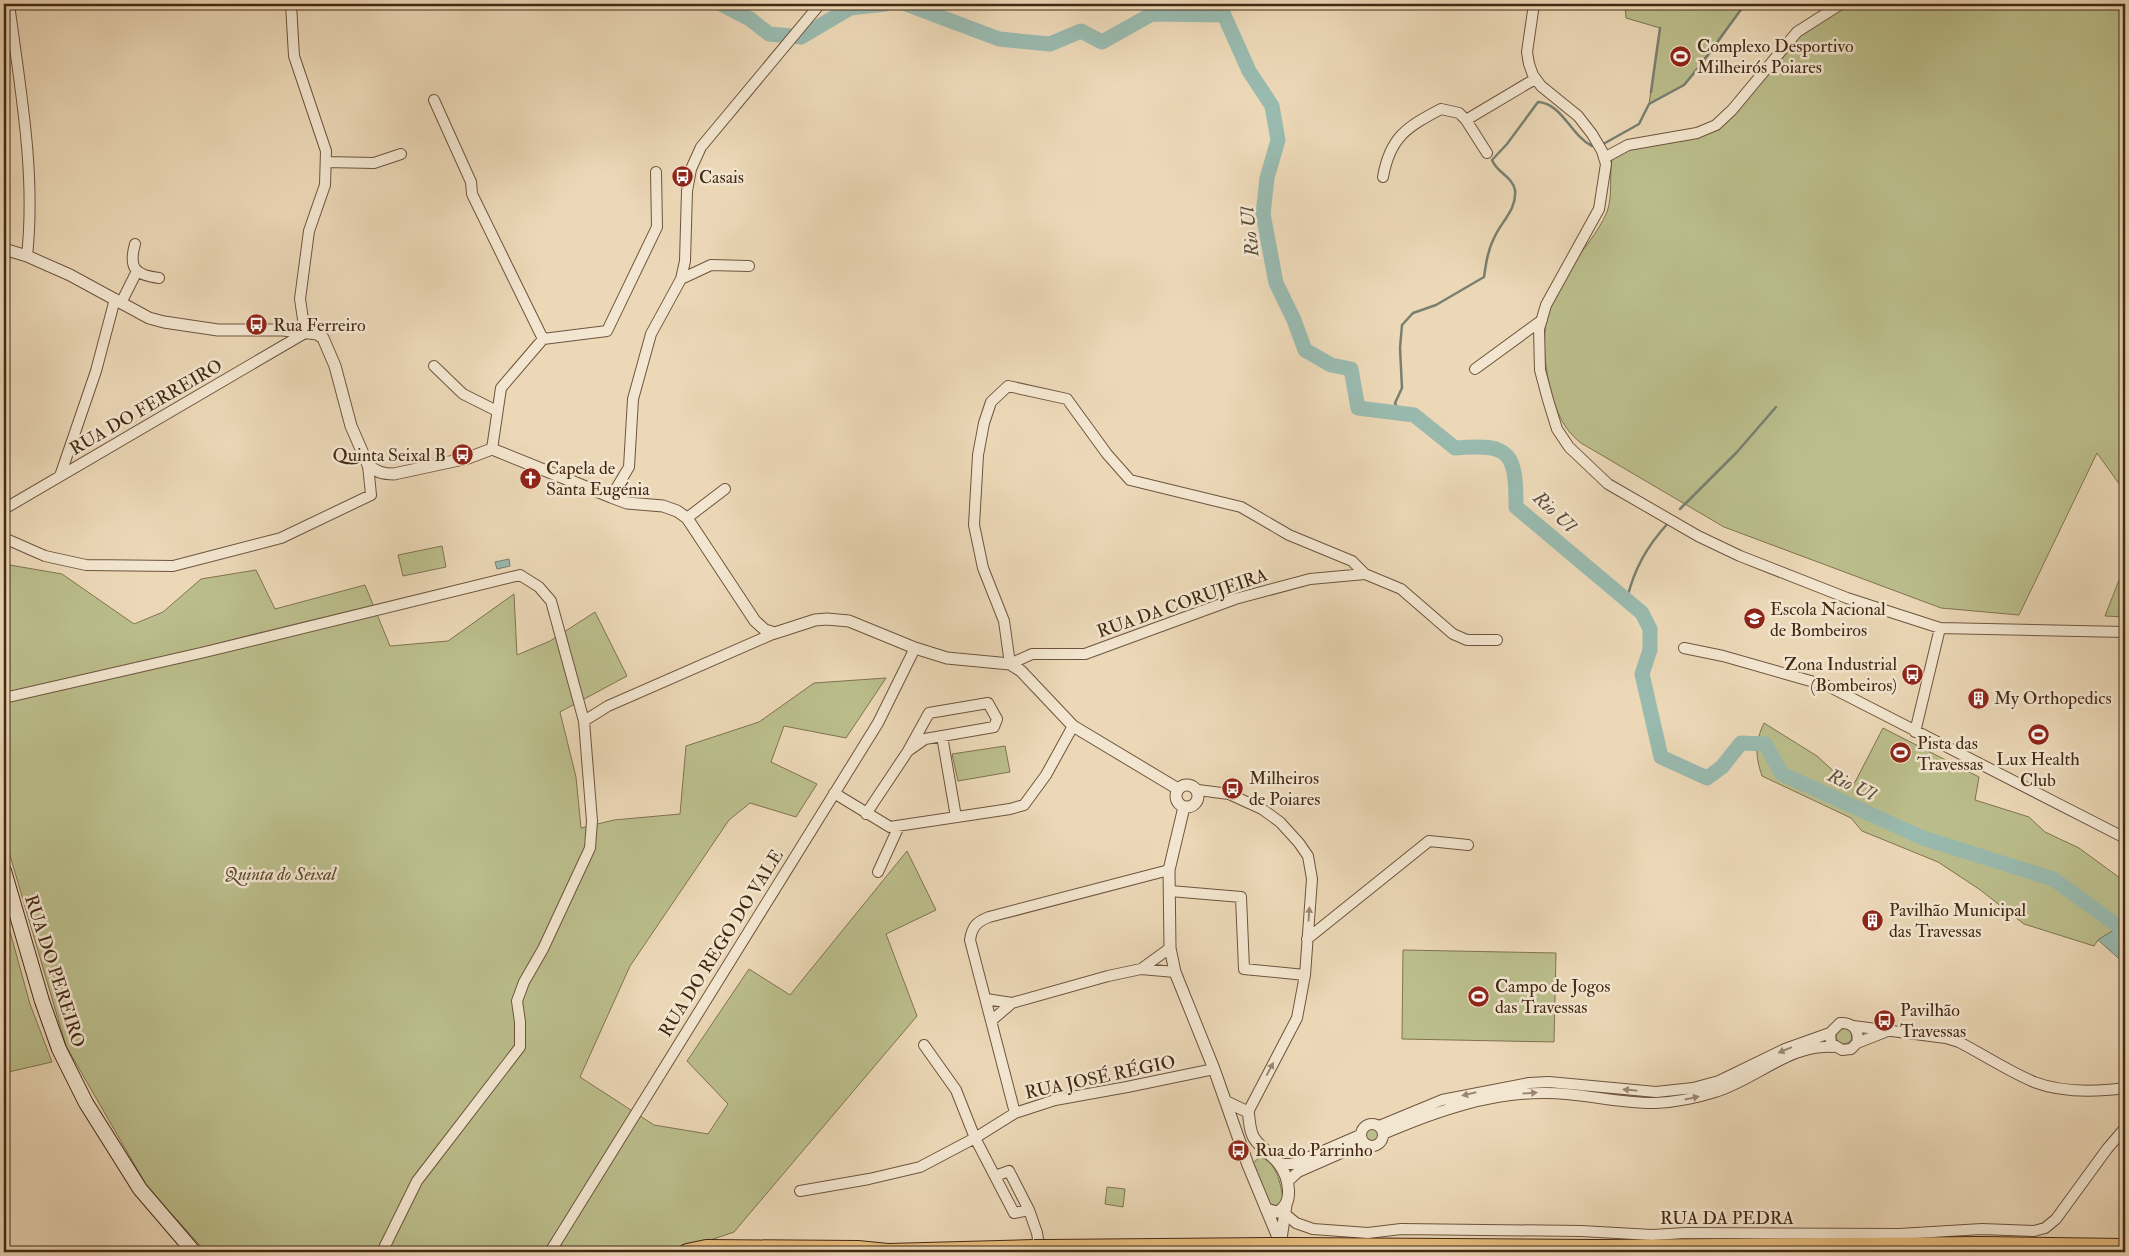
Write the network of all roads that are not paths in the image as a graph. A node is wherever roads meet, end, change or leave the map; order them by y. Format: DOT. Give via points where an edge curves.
graph roads {
  1 [pos="9,4"];
  2 [pos="291,4"];
  3 [pos="820,4"];
  4 [pos="1534,4"];
  5 [pos="1841,4"];
  6 [pos="1536,78"];
  7 [pos="434,100"];
  8 [pos="1466,120"];
  9 [pos="1487,153"];
  10 [pos="401,154"];
  11 [pos="1604,158"];
  12 [pos="326,162"];
  13 [pos="656,172"];
  14 [pos="1383,177"];
  15 [pos="134,244"];
  16 [pos="4,249"];
  17 [pos="26,256"];
  18 [pos="749,266"];
  19 [pos="137,271"];
  20 [pos="159,278"];
  21 [pos="681,279"];
  22 [pos="118,301"];
  23 [pos="1542,320"];
  24 [pos="305,332"];
  25 [pos="543,339"];
  26 [pos="434,366"];
  27 [pos="1475,369"];
  28 [pos="497,410"];
  29 [pos="492,449"];
  30 [pos="368,465"];
  31 [pos="60,476"];
  32 [pos="725,489"];
  33 [pos="611,497"];
  34 [pos="4,509"];
  35 [pos="687,518"];
  36 [pos="4,538"];
  37 [pos="1365,574"];
  38 [pos="1940,628"];
  39 [pos="2125,632"];
  40 [pos="775,633"];
  41 [pos="1497,640"];
  42 [pos="914,648"];
  43 [pos="1684,648"];
  44 [pos="1010,664"];
  45 [pos="4,698"];
  46 [pos="584,721"];
  47 [pos="1073,726"];
  48 [pos="1915,732"];
  49 [pos="942,736"];
  50 [pos="908,751"];
  51 [pos="1178,789"];
  52 [pos="1198,790"];
  53 [pos="834,793"];
  54 [pos="1184,807"];
  55 [pos="866,814"];
  56 [pos="956,817"];
  57 [pos="899,826"];
  58 [pos="2125,838"];
  59 [pos="1468,845"];
  60 [pos="1169,870"];
  61 [pos="4,871"];
  62 [pos="878,872"];
  63 [pos="1170,891"];
  64 [pos="1307,939"];
  65 [pos="1170,948"];
  66 [pos="1142,969"];
  67 [pos="1175,972"];
  68 [pos="1305,974"];
  69 [pos="986,999"];
  70 [pos="1012,1003"];
  71 [pos="991,1021"];
  72 [pos="1853,1026"];
  73 [pos="1885,1031"];
  74 [pos="1830,1033"];
  75 [pos="1856,1042"];
  76 [pos="924,1045"];
  77 [pos="1834,1046"];
  78 [pos="1214,1069"];
  79 [pos="2125,1088"];
  80 [pos="1227,1102"];
  81 [pos="1248,1112"];
  82 [pos="1015,1113"];
  83 [pos="2125,1128"];
  84 [pos="1381,1130"];
  85 [pos="975,1138"];
  86 [pos="1362,1139"];
  87 [pos="1265,1152"];
  88 [pos="1280,1164"];
  89 [pos="1248,1165"];
  90 [pos="995,1176"];
  91 [pos="1286,1182"];
  92 [pos="800,1191"];
  93 [pos="1266,1209"];
  94 [pos="1030,1210"];
  95 [pos="1285,1210"];
  96 [pos="1283,1246"];
  97 [pos="2125,1247"];
  98 [pos="1040,1249"];
  99 [pos="194,1252"];
  100 [pos="382,1252"];
  101 [pos="550,1252"];
  102 [pos="687,1252"];
  103 [pos="1952,1252"];
  104 [pos="2019,1252"];
  1 -- 17 [label="street" via="29,154 30,230"];
  2 -- 12 [label="street" via="294,56 326,150"];
  3 -- 21 [label="street" via="701,147 691,168 687,191 685,261"];
  4 -- 6 [label="street" via="1527,52 1528,64"];
  5 -- 11 [label="street" via="1797,32 1716,125 1697,133 1628,145"];
  6 -- 8 [label="street"];
  6 -- 11 [label="street" via="1541,86 1578,116"];
  7 -- 25 [label="street" via="471,182 472,194"];
  8 -- 9 [label="street"];
  8 -- 14 [label="street" via="1458,113 1441,109 1419,121 1403,133 1387,157"];
  10 -- 12 [label="street" via="374,163"];
  11 -- 23 [label="street" via="1606,164 1598,209 1546,305"];
  12 -- 24 [label="street" via="325,184 309,232 300,299"];
  13 -- 25 [label="street" via="657,227 608,331"];
  15 -- 19 [label="street" via="131,256"];
  16 -- 17 [label="street"];
  17 -- 22 [label="street"];
  18 -- 21 [label="street" via="711,265"];
  19 -- 20 [label="street" via="142,276"];
  19 -- 22 [label="street"];
  21 -- 33 [label="street" via="651,334 632,399 629,467"];
  22 -- 24 [label="street" via="149,318 180,326"];
  22 -- 31 [label="street"];
  23 -- 27 [label="street"];
  23 -- 38 [label="street" via="1539,329 1540,370 1557,429 1569,447 1608,484 1731,552 1847,598"];
  24 -- 30 [label="street" via="317,334 326,343 351,426"];
  24 -- 31 [label="street, RUA DO FERREIRO"];
  25 -- 28 [label="street" via="501,388"];
  26 -- 28 [label="street" via="463,394"];
  28 -- 29 [label="street"];
  29 -- 30 [label="street" via="468,458 394,474 378,472"];
  29 -- 33 [label="street"];
  30 -- 36 [label="street" via="371,495 281,538 173,566 86,565 45,556"];
  31 -- 34 [label="street, RUA DO FERREIRO"];
  32 -- 35 [label="street"];
  33 -- 35 [label="street" via="627,503 670,508"];
  35 -- 40 [label="street" via="755,621 765,630"];
  37 -- 41 [label="street" via="1401,589 1453,634 1467,640"];
  37 -- 44 [label="street, RUA DA CORUJEIRA" via="1310,579 1236,599 1085,654 1032,654"];
  37 -- 44 [label="street" via="1352,561 1289,535 1241,507 1130,480 1067,399 1008,386 991,402 984,423 978,455 974,526 983,568 1004,621"];
  38 -- 39 [label="street"];
  38 -- 48 [label="street"];
  40 -- 42 [label="street" via="815,620 838,619 860,624"];
  40 -- 46 [label="street" via="608,706"];
  42 -- 44 [label="street" via="947,658"];
  42 -- 53 [label="street, RUA DO REGO DO VALE" via="882,716"];
  43 -- 48 [label="street" via="1828,686"];
  44 -- 47 [label="street" via="1021,671"];
  45 -- 46 [label="street" via="520,575 540,587 552,601"];
  46 -- 100 [label="street" via="592,821 590,848 524,982 518,1001 520,1047 417,1181"];
  47 -- 51 [label="street"];
  47 -- 56 [label="street" via="1046,775 1024,804"];
  48 -- 58 [label="street"];
  49 -- 50 [label="street" via="925,739"];
  49 -- 50 [label="street" via="994,727 997,719 988,703 929,712"];
  49 -- 56 [label="street"];
  50 -- 55 [label="street"];
  51 -- 52 [label="street" via="1188,784"];
  51 -- 54 [label="street" via="1176,800"];
  52 -- 54 [label="street" via="1197,802 1191,807"];
  64 -- 52 [label="street, one-way" via="1312,879 1308,856 1299,842 1280,822 1246,800"];
  53 -- 55 [label="street"];
  53 -- 101 [label="street, RUA DO REGO DO VALE"];
  54 -- 60 [label="street"];
  55 -- 57 [label="street" via="890,828"];
  56 -- 57 [label="street"];
  57 -- 62 [label="street"];
  59 -- 64 [label="street" via="1429,841"];
  60 -- 63 [label="street"];
  60 -- 69 [label="street" via="979,921 972,928 970,940"];
  61 -- 99 [label="main road, RUA DO PEREIRO" via="59,1049 86,1103 140,1189"];
  63 -- 65 [label="street"];
  63 -- 68 [label="street" via="1241,898 1244,969"];
  64 -- 68 [label="street"];
  65 -- 66 [label="street"];
  65 -- 67 [label="street"];
  66 -- 67 [label="street"];
  66 -- 70 [label="street"];
  67 -- 78 [label="street"];
  81 -- 68 [label="street, one-way" via="1297,1018"];
  69 -- 70 [label="street"];
  69 -- 71 [label="street"];
  70 -- 71 [label="street"];
  71 -- 82 [label="street"];
  72 -- 73 [label="street"];
  72 -- 74 [label="street" via="1840,1023"];
  72 -- 75 [label="street" via="1858,1034"];
  73 -- 75 [label="street"];
  73 -- 79 [label="street" via="1959,1042 2035,1082 2069,1090"];
  74 -- 77 [label="street"];
  74 -- 84 [label="street, one-way" via="1785,1049 1719,1081 1692,1088 1656,1092 1529,1082 1442,1100"];
  75 -- 77 [label="street" via="1846,1050"];
  76 -- 85 [label="street" via="956,1090"];
  84 -- 77 [label="street, one-way" via="1441,1111 1528,1093 1548,1092 1654,1103 1692,1098 1718,1091 1813,1048"];
  78 -- 80 [label="street"];
  78 -- 82 [label="street, RUA JOSÉ RÉGIO" via="1055,1100"];
  80 -- 81 [label="street"];
  80 -- 89 [label="street"];
  81 -- 87 [label="street" via="1251,1132"];
  82 -- 85 [label="street, RUA JOSÉ RÉGIO"];
  83 -- 95 [label="street, RUA DA PEDRA" via="2056,1219 2045,1228 2034,1231 1982,1229 1861,1235 1652,1235 1401,1229 1368,1233 1313,1229 1296,1223"];
  84 -- 86 [label="street" via="1374,1123 1368,1124 1363,1127"];
  84 -- 86 [label="street" via="1381,1141 1376,1145 1370,1146"];
  85 -- 90 [label="street"];
  85 -- 92 [label="street, RUA JOSÉ RÉGIO" via="920,1167"];
  86 -- 88 [label="street" via="1293,1164"];
  86 -- 91 [label="street" via="1298,1172"];
  87 -- 88 [label="street"];
  87 -- 89 [label="street" via="1255,1154"];
  88 -- 91 [label="street"];
  89 -- 93 [label="street"];
  90 -- 94 [label="street" via="1014,1213"];
  90 -- 94 [label="street" via="1009,1171"];
  91 -- 95 [label="street"];
  93 -- 95 [label="street"];
  93 -- 96 [label="street"];
  94 -- 98 [label="street"];
  95 -- 96 [label="street"];
  96 -- 97 [label="highway" via="1627,1248 1984,1244"];
  96 -- 98 [label="highway"];
  98 -- 102 [label="highway" via="888,1252 706,1248"];
  103 -- 104 [label="highway"];
}
